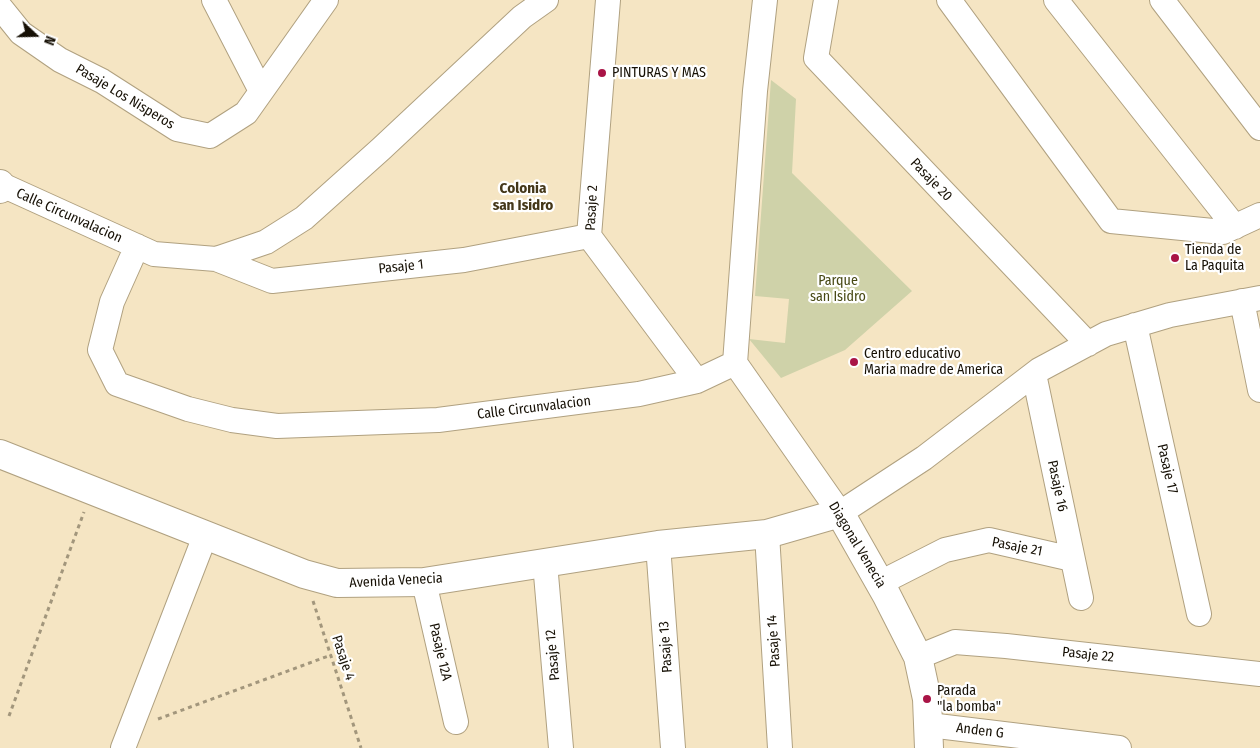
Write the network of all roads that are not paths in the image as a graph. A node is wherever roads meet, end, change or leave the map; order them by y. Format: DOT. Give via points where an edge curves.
graph roads {
  1 [pos="214,0"];
  2 [pos="326,0"];
  3 [pos="546,0"];
  4 [pos="608,0"];
  5 [pos="765,0"];
  6 [pos="826,0"];
  7 [pos="949,0"];
  8 [pos="1056,0"];
  9 [pos="1162,0"];
  10 [pos="0,7"];
  11 [pos="261,91"];
  12 [pos="1260,128"];
  13 [pos="1,186"];
  14 [pos="1260,215"];
  15 [pos="1234,227"];
  16 [pos="589,236"];
  17 [pos="137,246"];
  18 [pos="216,260"];
  19 [pos="1251,299"];
  20 [pos="1135,325"];
  21 [pos="1088,344"];
  22 [pos="735,363"];
  23 [pos="1034,374"];
  24 [pos="697,381"];
  25 [pos="1260,390"];
  26 [pos="0,454"];
  27 [pos="840,513"];
  28 [pos="767,534"];
  29 [pos="205,536"];
  30 [pos="658,545"];
  31 [pos="1072,559"];
  32 [pos="545,563"];
  33 [pos="424,582"];
  34 [pos="880,583"];
  35 [pos="1080,598"];
  36 [pos="1199,614"];
  37 [pos="918,657"];
  38 [pos="1260,674"];
  39 [pos="456,722"];
  40 [pos="929,736"];
  41 [pos="126,739"];
  42 [pos="558,747"];
  43 [pos="673,748"];
  44 [pos="780,748"];
  45 [pos="1119,748"];
  1 -- 11 [label="street"];
  2 -- 11 [label="street, Pasaje Los Nisperos"];
  3 -- 18 [label="street, Calle Circunvalacion" via="522,17 304,218 266,242"];
  4 -- 16 [label="street, Pasaje 2"];
  5 -- 22 [label="street" via="755,90"];
  6 -- 21 [label="street, Pasaje 20" via="816,58"];
  7 -- 15 [label="street" via="1111,221 1224,232"];
  8 -- 15 [label="street"];
  9 -- 12 [label="street"];
  10 -- 11 [label="street, Pasaje Los Nisperos" via="29,39 177,129 210,136 246,113"];
  13 -- 17 [label="street, Calle Circunvalacion"];
  14 -- 15 [label="street"];
  16 -- 18 [label="street, Pasaje 1" via="464,260 272,281"];
  16 -- 24 [label="street, Pasaje 2"];
  17 -- 18 [label="street, Calle Circunvalacion" via="154,254"];
  17 -- 24 [label="street, Calle Circunvalacion" via="112,302 100,350 116,384 188,409 232,420 277,426 438,420 639,394"];
  19 -- 20 [label="street" via="1170,314"];
  19 -- 25 [label="street"];
  20 -- 21 [label="street" via="1106,334"];
  20 -- 36 [label="street, Pasaje 17"];
  21 -- 23 [label="street"];
  22 -- 24 [label="street, Calle Circunvalacion"];
  22 -- 27 [label="street, Diagonal Venecia"];
  23 -- 27 [label="street" via="924,458"];
  23 -- 31 [label="street, Pasaje 16"];
  26 -- 29 [label="street, Avenida Venecia"];
  27 -- 28 [label="street, Avenida Venecia"];
  27 -- 34 [label="street, Diagonal Venecia"];
  28 -- 30 [label="street, Avenida Venecia"];
  28 -- 44 [label="street, Pasaje 14"];
  29 -- 33 [label="street, Avenida Venecia" via="304,574 337,583"];
  29 -- 41 [label="street"];
  30 -- 32 [label="street, Avenida Venecia"];
  30 -- 43 [label="street, Pasaje 13"];
  31 -- 34 [label="street, Pasaje 21" via="989,540 945,550"];
  31 -- 35 [label="street, Pasaje 16"];
  32 -- 33 [label="street, Avenida Venecia"];
  32 -- 42 [label="street, Pasaje 12"];
  33 -- 39 [label="street, Pasaje 12A"];
  34 -- 37 [label="street, Diagonal Venecia"];
  37 -- 38 [label="street, Pasaje 22" via="954,642"];
  37 -- 40 [label="street, Diagonal Venecia" via="927,699"];
  40 -- 45 [label="street, Anden G"];
}
